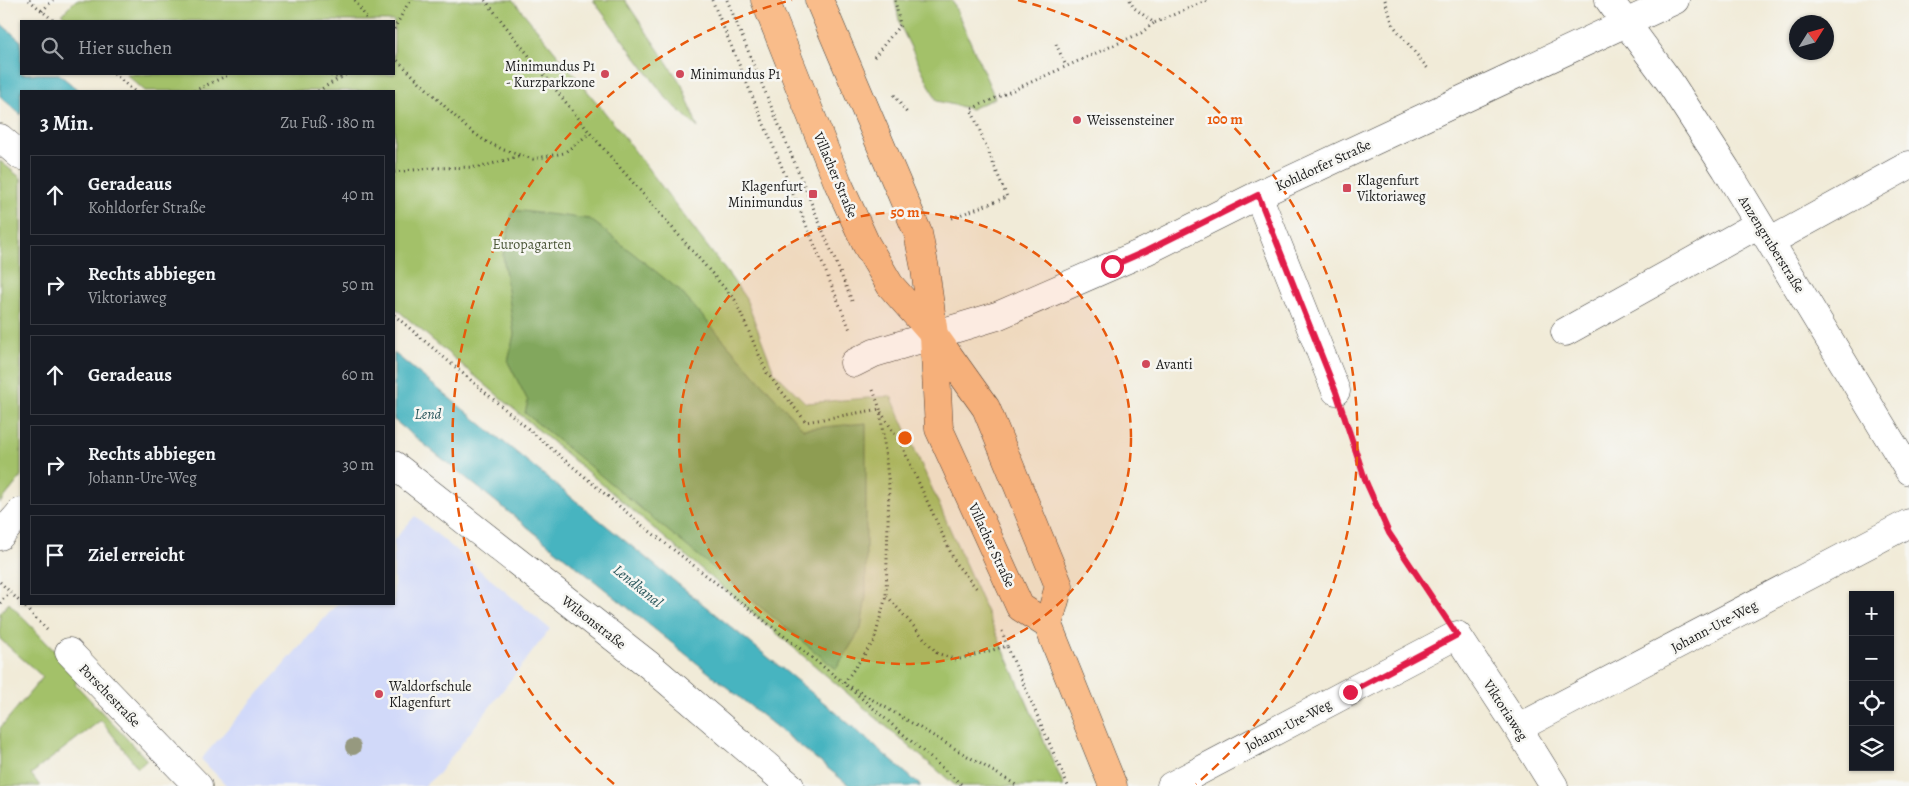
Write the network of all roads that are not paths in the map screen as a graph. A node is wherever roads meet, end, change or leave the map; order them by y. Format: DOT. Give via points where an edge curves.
graph roads {
  1 [pos="765,0"];
  2 [pos="819,0"];
  3 [pos="1609,0"];
  4 [pos="1675,0"];
  5 [pos="1627,22"];
  6 [pos="0,138"];
  7 [pos="20,155"];
  8 [pos="1909,165"];
  9 [pos="1258,195"];
  10 [pos="1765,233"];
  11 [pos="1565,332"];
  12 [pos="934,335"];
  13 [pos="858,361"];
  14 [pos="1336,392"];
  15 [pos="395,466"];
  16 [pos="1909,471"];
  17 [pos="20,513"];
  18 [pos="1909,523"];
  19 [pos="0,536"];
  20 [pos="1048,625"];
  21 [pos="1457,635"];
  22 [pos="69,652"];
  23 [pos="1518,728"];
  24 [pos="198,786"];
  25 [pos="790,786"];
  26 [pos="1113,786"];
  27 [pos="1171,786"];
  28 [pos="1554,786"];
  1 -- 12 [label="main road, Villacher Straße" via="838,183 866,244 890,285"];
  2 -- 12 [label="main road, Villacher Straße" via="918,233"];
  3 -- 5 [label="street"];
  4 -- 5 [label="street, Kohldorfer Straße"];
  5 -- 9 [label="street, Kohldorfer Straße"];
  5 -- 10 [label="street, Anzengruberstraße" via="1674,89"];
  6 -- 7 [label="street"];
  8 -- 10 [label="street"];
  9 -- 12 [label="street, Kohldorfer Straße" via="1146,251 997,316"];
  9 -- 14 [label="street"];
  10 -- 11 [label="street"];
  10 -- 16 [label="street, Anzengruberstraße"];
  12 -- 13 [label="street, Kohldorfer Straße"];
  12 -- 20 [label="main road, Villacher Straße" via="986,408 1058,586"];
  12 -- 20 [label="main road, Villacher Straße" via="938,429 1020,607"];
  15 -- 25 [label="street, Wilsonstraße" via="649,665"];
  17 -- 19 [label="street"];
  18 -- 23 [label="street, Johann-Ure-Weg"];
  20 -- 26 [label="main road"];
  21 -- 23 [label="street, Viktoriaweg"];
  21 -- 27 [label="street, Johann-Ure-Weg"];
  22 -- 24 [label="street, Porschestraße"];
  23 -- 28 [label="street, Viktoriaweg"];
}
